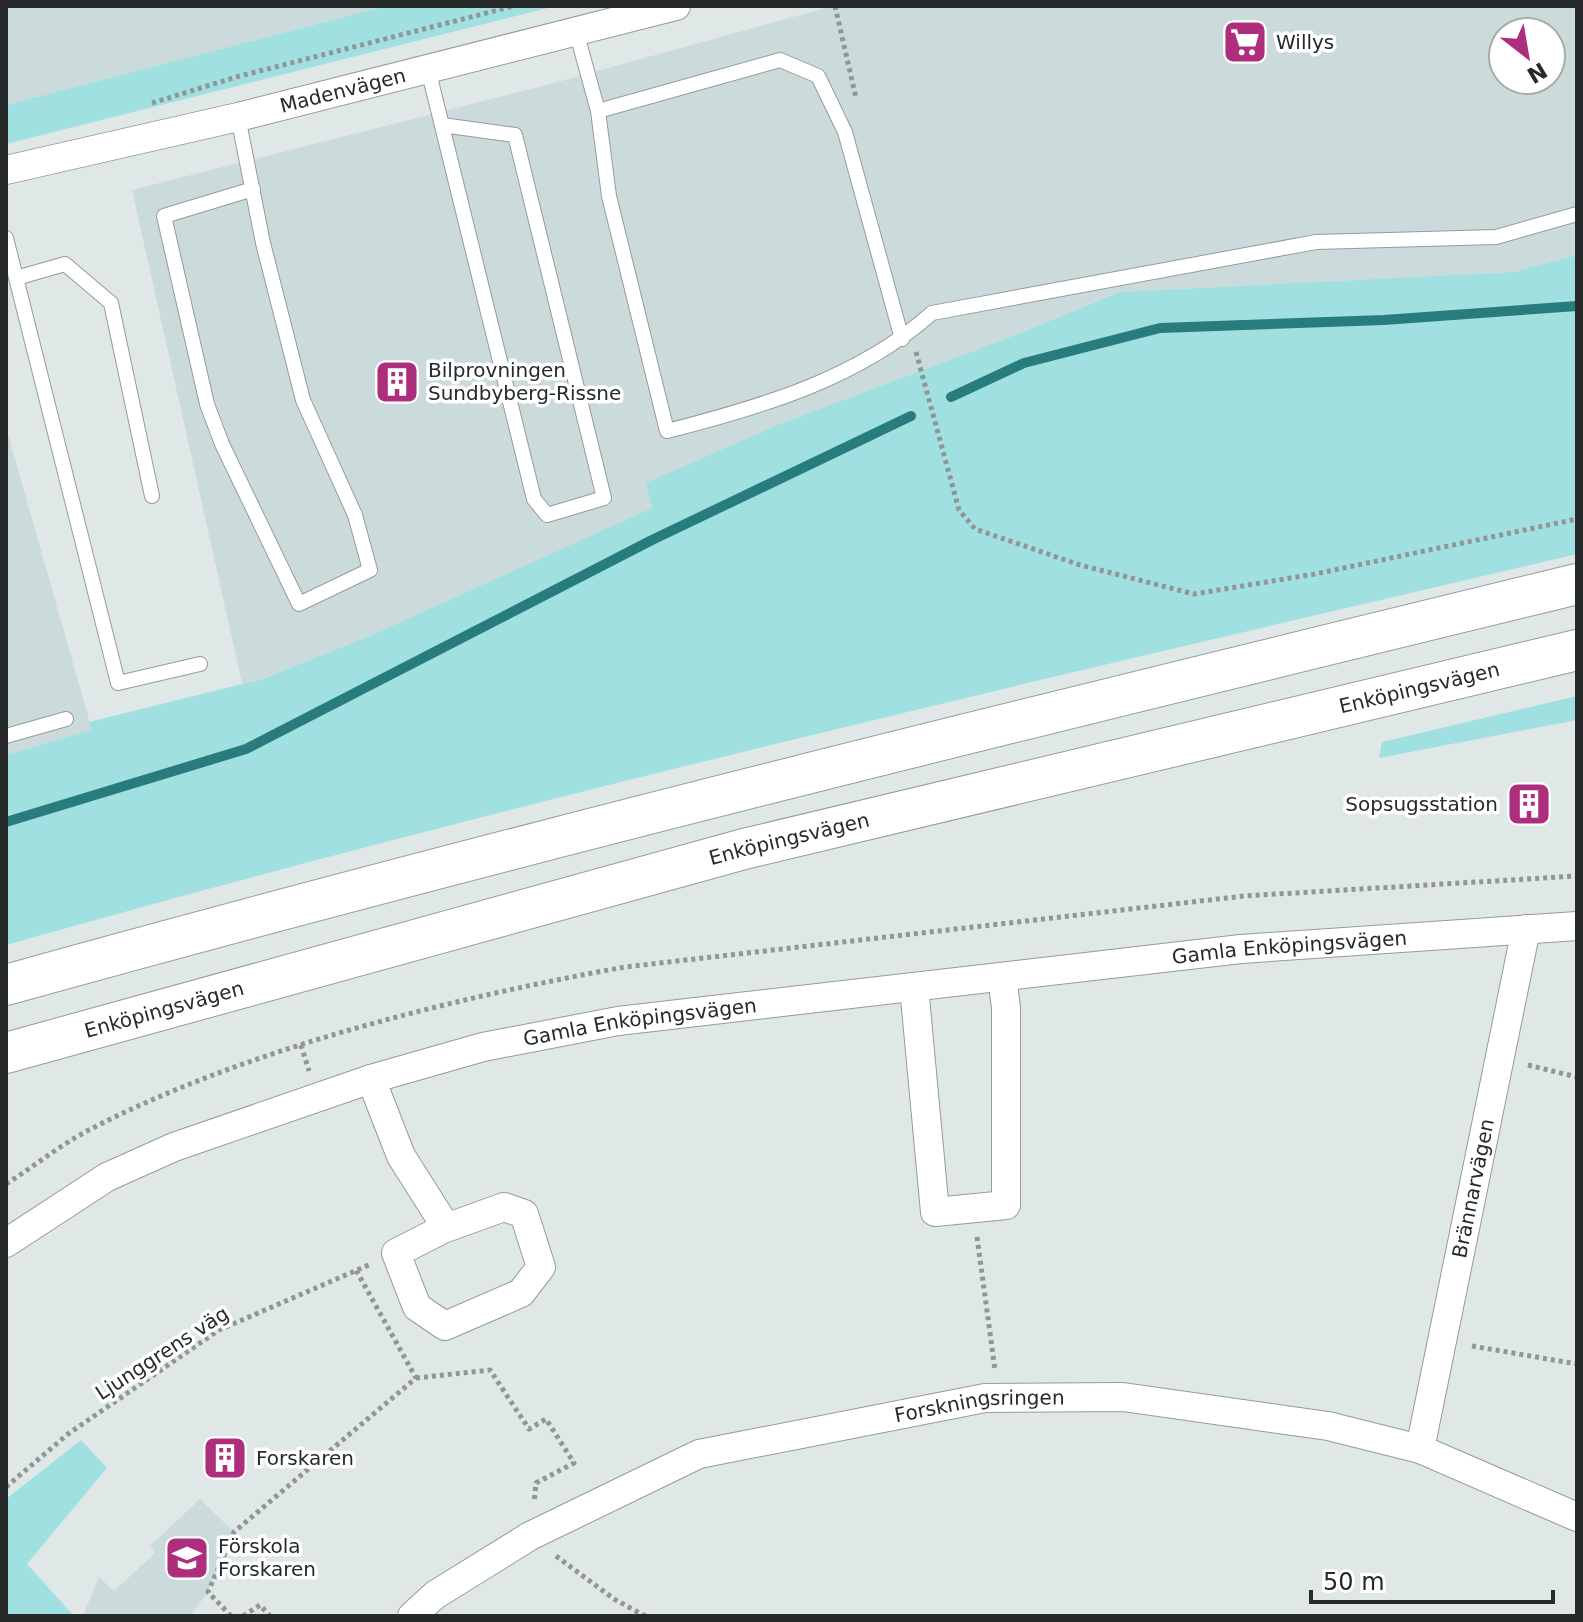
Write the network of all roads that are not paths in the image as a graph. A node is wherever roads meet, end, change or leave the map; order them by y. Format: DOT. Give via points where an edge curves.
graph roads {
  1 [pos="676,6"];
  2 [pos="576,31"];
  3 [pos="428,69"];
  4 [pos="598,111"];
  5 [pos="238,117"];
  6 [pos="442,125"];
  7 [pos="6,170"];
  8 [pos="253,189"];
  9 [pos="1577,214"];
  10 [pos="6,238"];
  11 [pos="16,278"];
  12 [pos="906,335"];
  13 [pos="152,496"];
  14 [pos="1577,584"];
  15 [pos="1577,650"];
  16 [pos="200,664"];
  17 [pos="66,719"];
  18 [pos="6,736"];
  19 [pos="1577,926"];
  20 [pos="1526,929"];
  21 [pos="1002,977"];
  22 [pos="12,981"];
  23 [pos="914,987"];
  24 [pos="6,1053"];
  25 [pos="371,1079"];
  26 [pos="446,1227"];
  27 [pos="6,1243"];
  28 [pos="1420,1449"];
  29 [pos="1577,1517"];
  30 [pos="412,1616"];
  1 -- 2 [label="street, Madenvägen"];
  2 -- 3 [label="street, Madenvägen"];
  2 -- 4 [label="lane"];
  3 -- 5 [label="street, Madenvägen"];
  3 -- 6 [label="lane"];
  4 -- 12 [label="lane" via="780,60 818,76 845,132"];
  4 -- 12 [label="lane" via="609,196 667,431 808,389"];
  5 -- 7 [label="street, Madenvägen"];
  5 -- 8 [label="lane"];
  6 -- 6 [label="lane" via="534,499 547,515 604,498 515,135"];
  8 -- 8 [label="lane" via="303,400 355,515 370,570 299,604 207,404 164,216"];
  9 -- 12 [label="lane" via="1496,237 1316,242 932,313"];
  10 -- 11 [label="lane"];
  11 -- 13 [label="lane" via="65,264 111,303"];
  11 -- 16 [label="lane" via="118,683"];
  14 -- 22 [label="main road" via="774,780"];
  15 -- 24 [label="main road, Enköpingsvägen" via="744,849"];
  17 -- 18 [label="lane"];
  19 -- 20 [label="street, Gamla Enköpingsvägen"];
  20 -- 21 [label="street, Gamla Enköpingsvägen" via="1330,941"];
  20 -- 28 [label="street, Brännarvägen"];
  21 -- 23 [label="street, Gamla Enköpingsvägen"];
  21 -- 23 [label="street" via="1006,1205 935,1212"];
  23 -- 25 [label="street, Gamla Enköpingsvägen" via="618,1021 483,1047"];
  25 -- 26 [label="street" via="401,1156"];
  25 -- 27 [label="street, Gamla Enköpingsvägen" via="147,1159 107,1177"];
  26 -- 26 [label="street" via="504,1207 524,1214 541,1267 521,1293 445,1326 417,1307 396,1253"];
  28 -- 29 [label="street, Forskningsringen"];
  28 -- 30 [label="street, Forskningsringen" via="1328,1426 1123,1397 999,1398 699,1454 530,1536 435,1595"];
}
